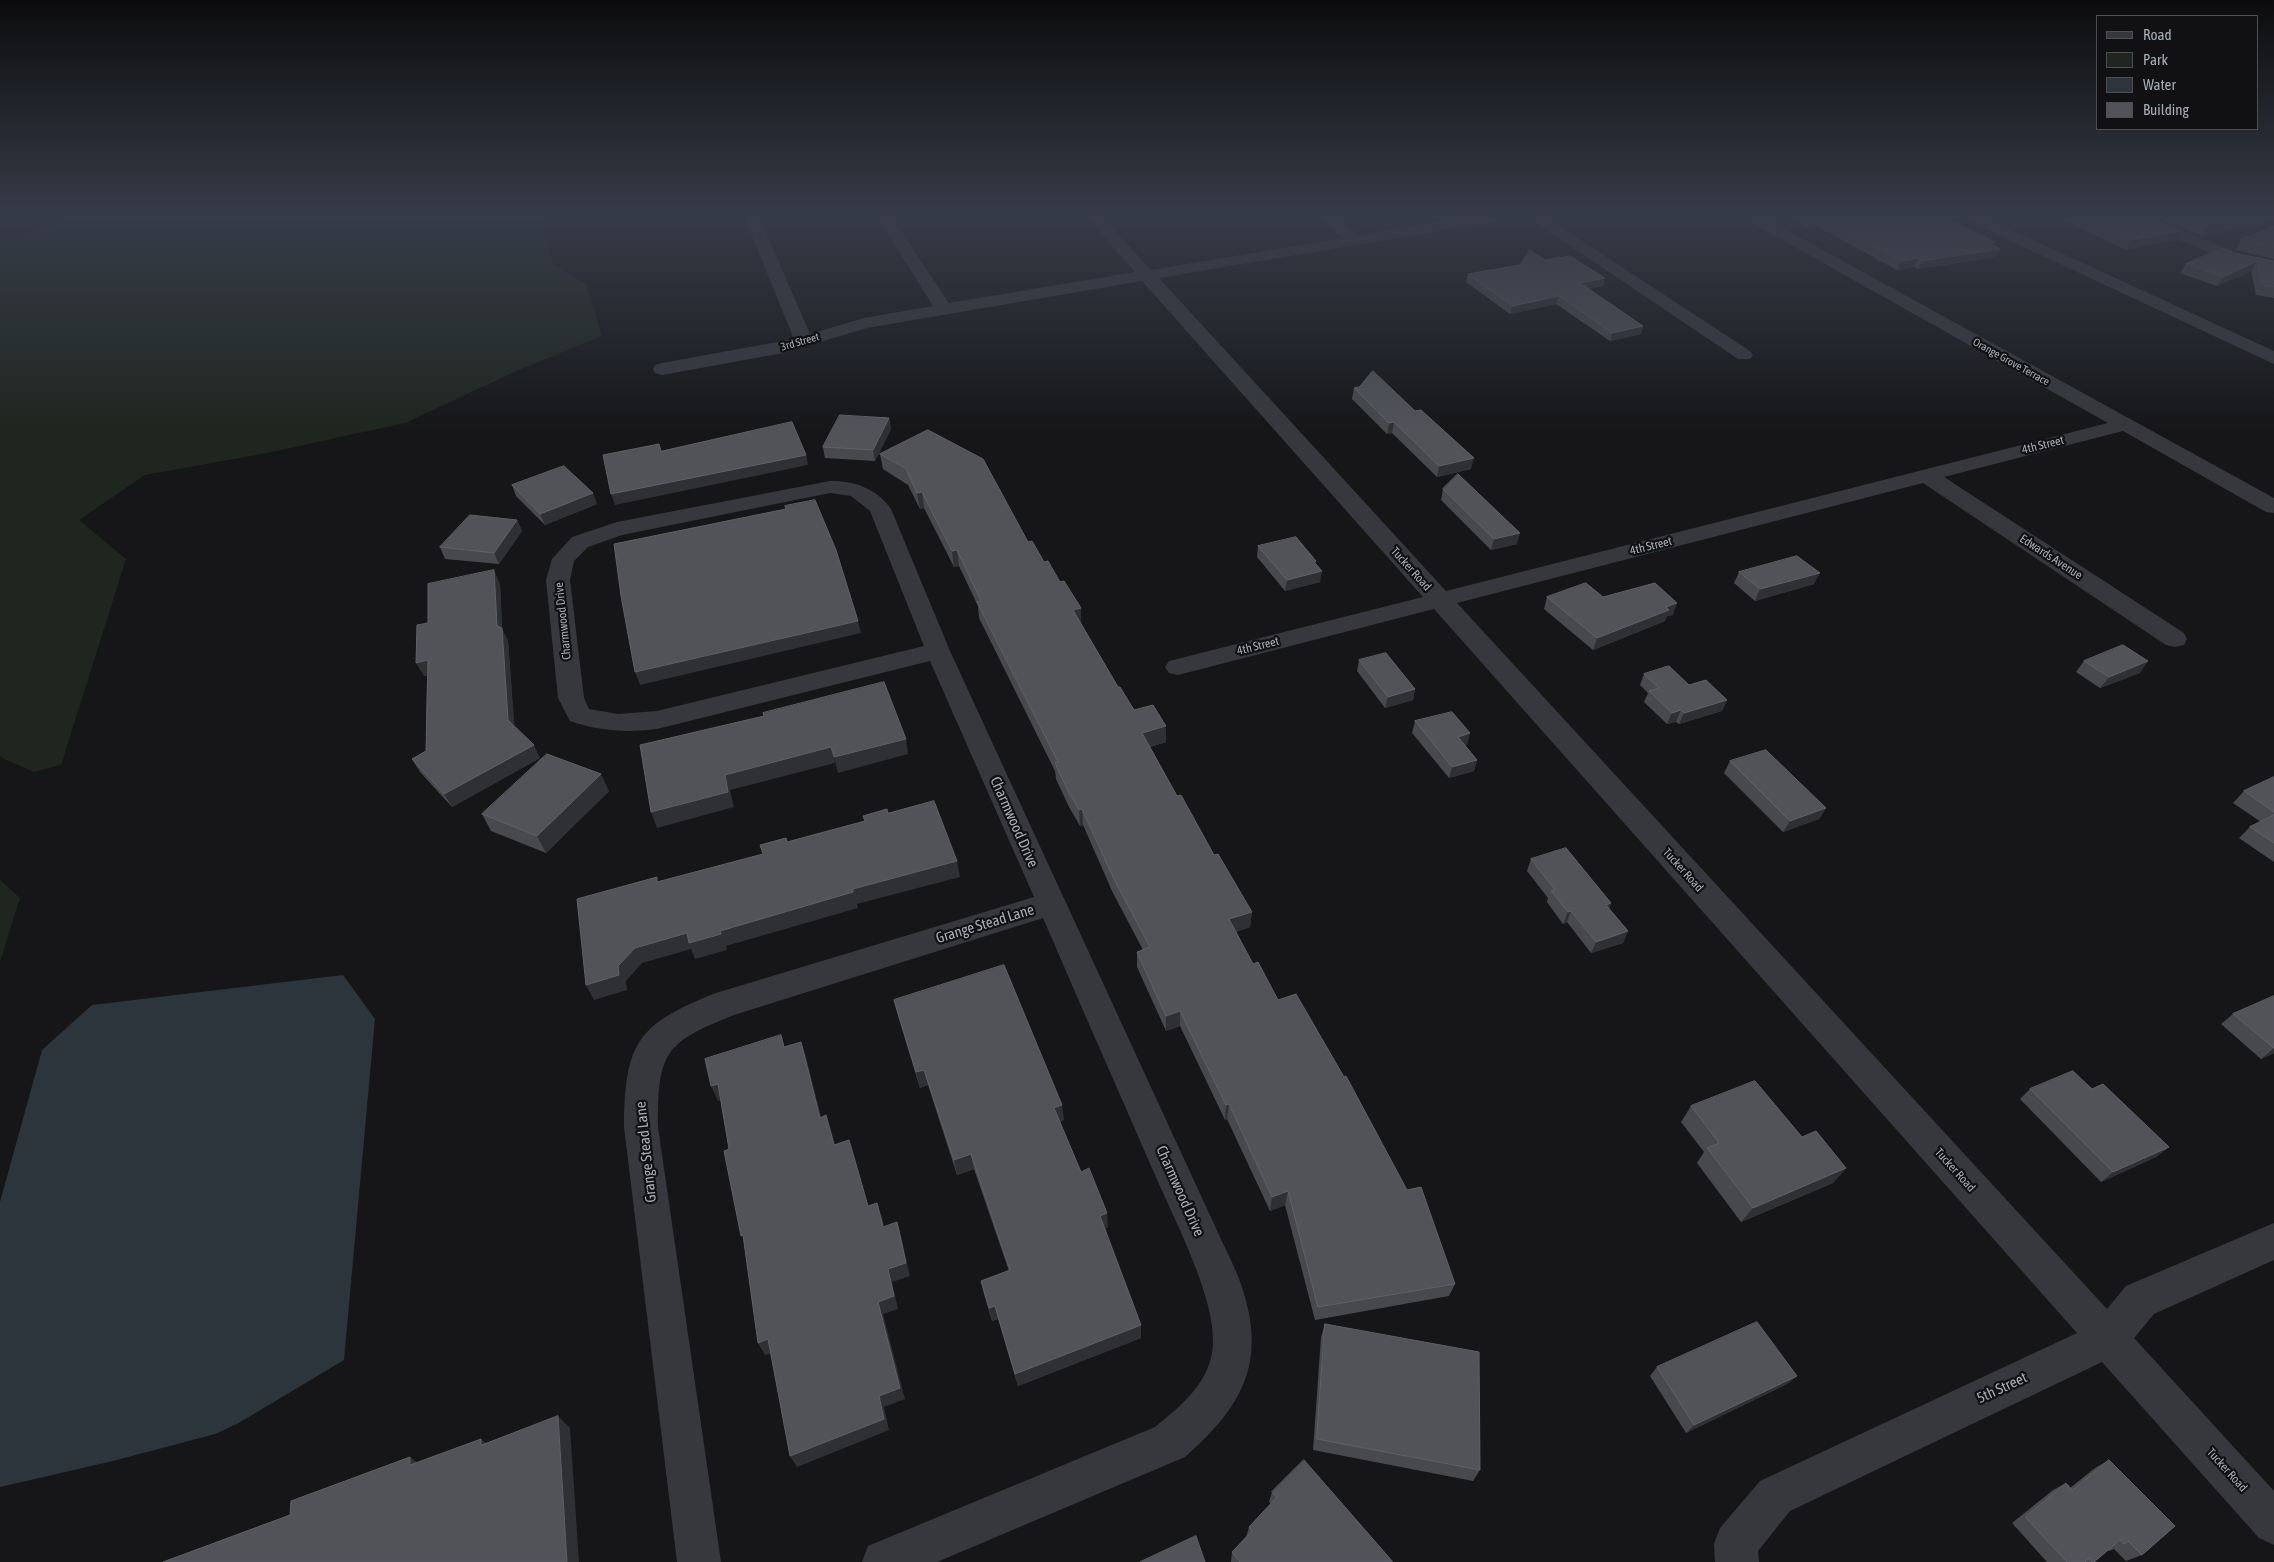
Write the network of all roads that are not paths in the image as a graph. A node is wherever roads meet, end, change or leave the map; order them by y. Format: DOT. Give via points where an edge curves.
graph roads {
  1 [pos="782,289"];
  2 [pos="931,289"];
  3 [pos="1060,289"];
  4 [pos="1159,289"];
  5 [pos="1645,289"];
  6 [pos="1880,289"];
  7 [pos="2126,289"];
  8 [pos="944,309"];
  9 [pos="804,342"];
  10 [pos="1744,354"];
  11 [pos="2274,358"];
  12 [pos="662,368"];
  13 [pos="2123,425"];
  14 [pos="1926,475"];
  15 [pos="2274,507"];
  16 [pos="1439,600"];
  17 [pos="2175,639"];
  18 [pos="938,651"];
  19 [pos="1178,667"];
  20 [pos="1050,904"];
  21 [pos="2274,1241"];
  22 [pos="2108,1339"];
  23 [pos="2274,1523"];
  24 [pos="1736,1553"];
  25 [pos="699,1562"];
  26 [pos="884,1562"];
  1 -- 9 [label="street"];
  2 -- 8 [label="street"];
  3 -- 8 [label="street, 3rd Street"];
  4 -- 16 [label="street, Tucker Road"];
  5 -- 10 [label="street"];
  6 -- 13 [label="street, Orange Grove Terrace"];
  7 -- 11 [label="street"];
  8 -- 9 [label="street, 3rd Street" via="864,323"];
  9 -- 12 [label="street, 3rd Street"];
  13 -- 14 [label="street, 4th Street"];
  13 -- 15 [label="street, Orange Grove Terrace"];
  14 -- 16 [label="street, 4th Street"];
  14 -- 17 [label="street, Edwards Avenue"];
  16 -- 19 [label="street, 4th Street"];
  16 -- 22 [label="street, Tucker Road"];
  18 -- 18 [label="street, Charmwood Drive" via="880,509 861,491 846,486 601,533 580,542 563,559 558,580 571,698 579,715 620,725 658,720"];
  18 -- 20 [label="street, Charmwood Drive"];
  20 -- 25 [label="street, Grange Stead Lane" via="689,1017 662,1034 645,1062 640,1088 641,1127"];
  20 -- 26 [label="street, Charmwood Drive" via="1227,1301 1233,1343 1223,1386 1197,1419 1170,1442"];
  21 -- 22 [label="street, 5th Street" via="2140,1300"];
  22 -- 23 [label="street, Tucker Road"];
  22 -- 24 [label="street, 5th Street" via="1775,1496"];
}
